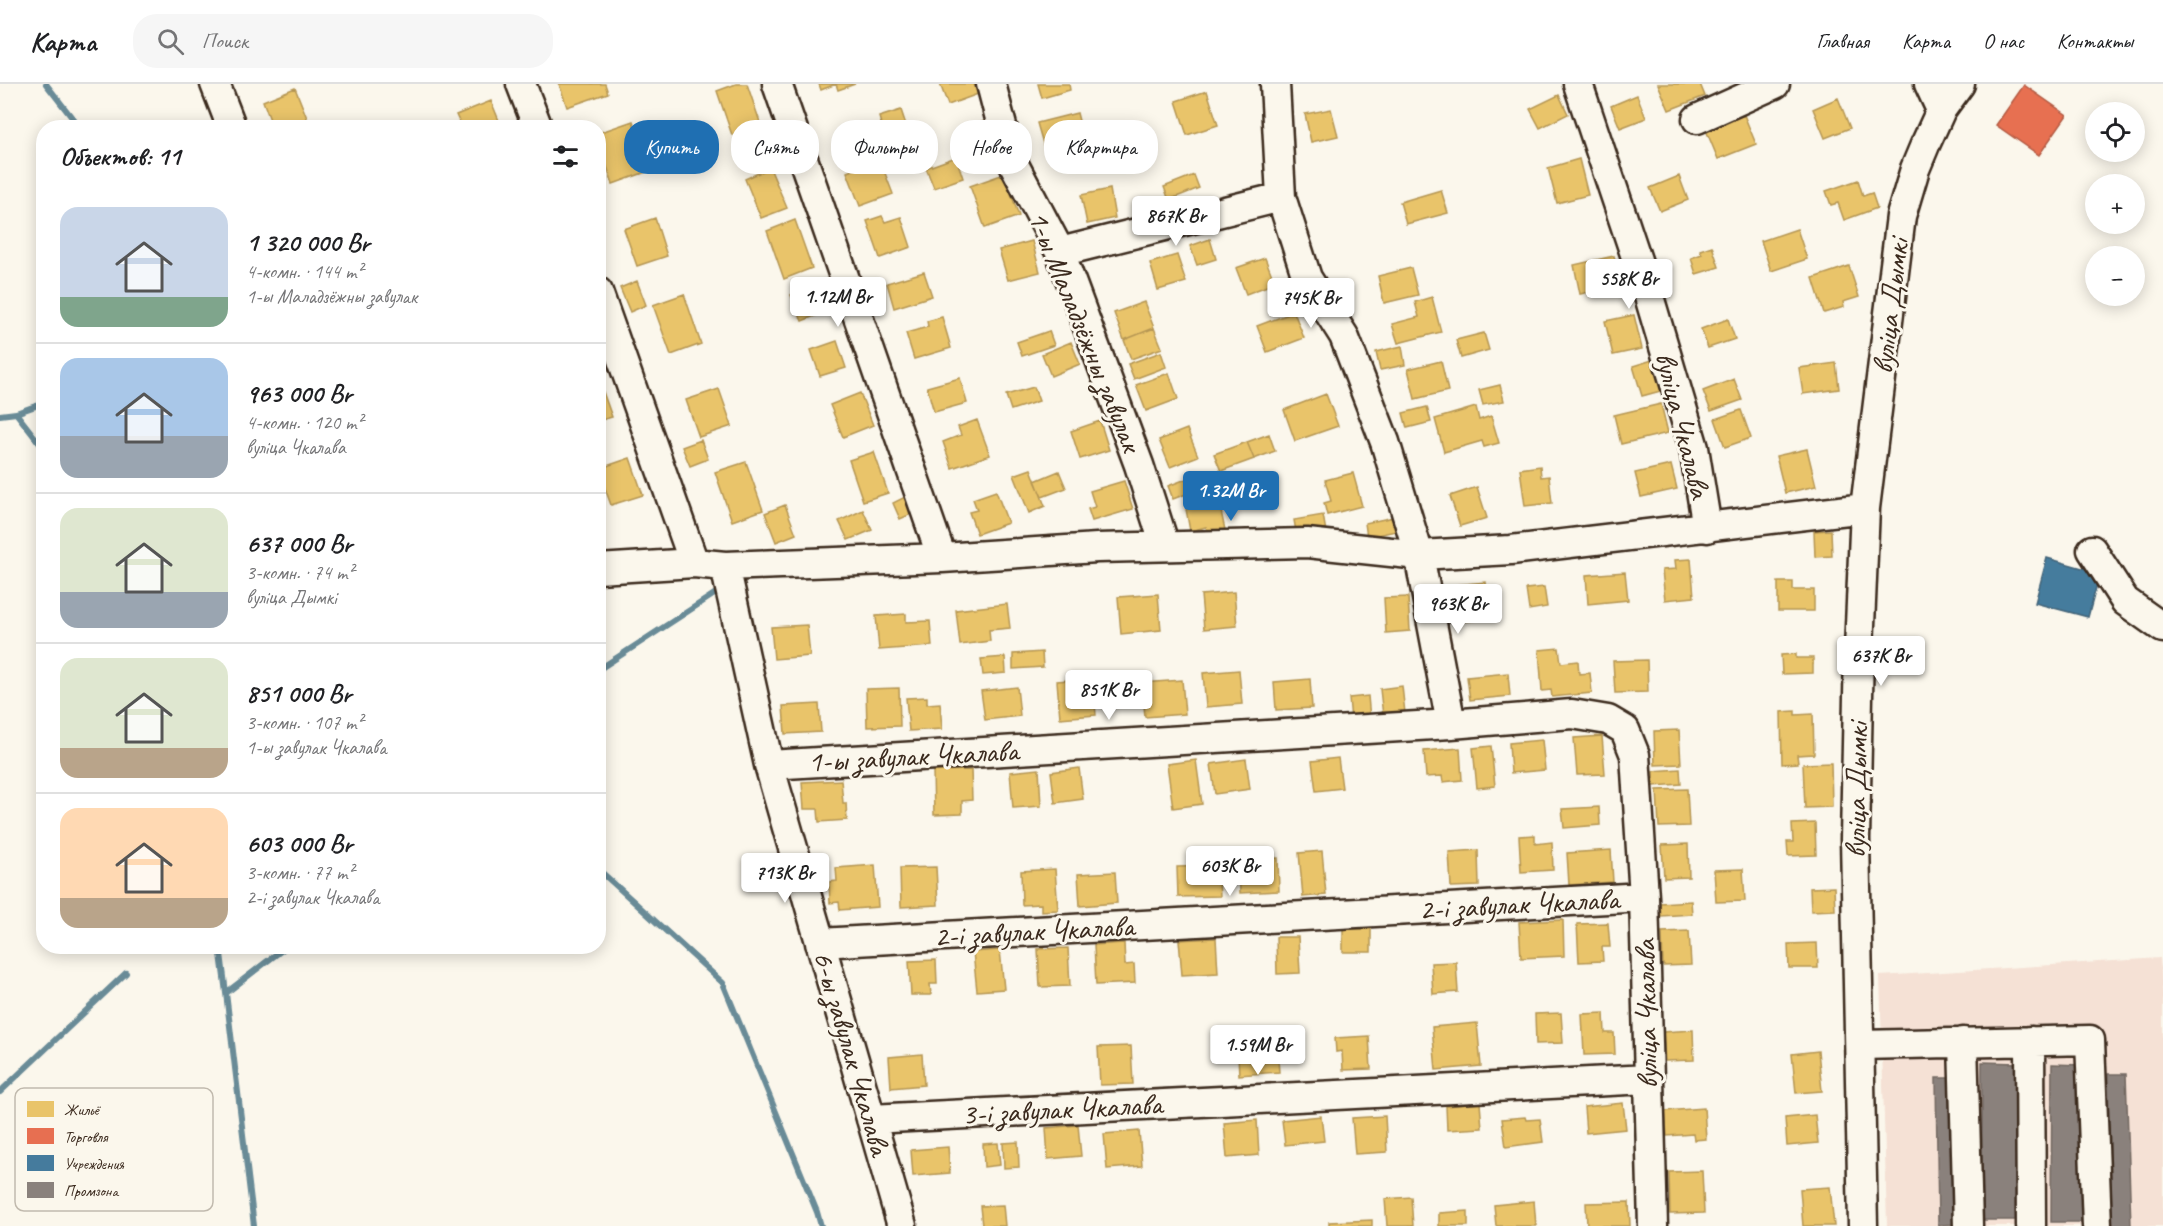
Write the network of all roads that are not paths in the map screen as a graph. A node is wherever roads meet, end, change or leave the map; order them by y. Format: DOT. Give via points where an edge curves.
graph roads {
  1 [pos="215,84"];
  2 [pos="522,84"];
  3 [pos="777,84"];
  4 [pos="991,84"];
  5 [pos="1275,84"];
  6 [pos="1578,84"];
  7 [pos="1775,84"];
  8 [pos="1929,84"];
  9 [pos="1960,84"];
  10 [pos="1941,110"];
  11 [pos="1697,119"];
  12 [pos="229,120"];
  13 [pos="535,120"];
  14 [pos="1281,197"];
  15 [pos="1060,252"];
  16 [pos="606,315"];
  17 [pos="1865,508"];
  18 [pos="1707,528"];
  19 [pos="1165,546"];
  20 [pos="2092,550"];
  21 [pos="1419,555"];
  22 [pos="942,558"];
  23 [pos="694,564"];
  24 [pos="725,566"];
  25 [pos="606,569"];
  26 [pos="2163,628"];
  27 [pos="1451,724"];
  28 [pos="770,765"];
  29 [pos="1644,897"];
  30 [pos="820,943"];
  31 [pos="2030,1041"];
  32 [pos="1963,1042"];
  33 [pos="1860,1045"];
  34 [pos="1648,1079"];
  35 [pos="871,1119"];
  36 [pos="902,1226"];
  37 [pos="1653,1226"];
  38 [pos="1863,1226"];
  39 [pos="1968,1226"];
  40 [pos="2031,1226"];
  41 [pos="2097,1226"];
  1 -- 12 [label="street"];
  2 -- 13 [label="street"];
  3 -- 22 [label="street"];
  4 -- 15 [label="street, 1-ы Маладзёжны завулак" via="1010,157"];
  5 -- 14 [label="street"];
  6 -- 18 [label="street, вуліца Чкалава" via="1695,448"];
  7 -- 11 [label="street"];
  8 -- 10 [label="street"];
  9 -- 10 [label="street, вуліца Дымкі"];
  10 -- 17 [label="street, вуліца Дымкі" via="1915,169 1901,216"];
  14 -- 15 [label="street"];
  14 -- 21 [label="street" via="1307,278 1344,336 1385,442"];
  15 -- 19 [label="street, 1-ы Маладзёжны завулак"];
  16 -- 23 [label="street"];
  17 -- 18 [label="street"];
  17 -- 33 [label="street, вуліца Дымкі" via="1855,839"];
  18 -- 21 [label="street" via="1511,550"];
  19 -- 21 [label="street" via="1307,543"];
  19 -- 22 [label="street"];
  20 -- 26 [label="street" via="2125,601"];
  21 -- 27 [label="street"];
  22 -- 24 [label="street"];
  23 -- 24 [label="street"];
  23 -- 25 [label="street"];
  24 -- 28 [label="street, 6-ы завулак Чкалава"];
  27 -- 28 [label="street, 1-ы завулак Чкалава"];
  27 -- 29 [label="street, вуліца Чкалава" via="1572,714 1608,720 1624,730 1635,755"];
  28 -- 30 [label="street, 6-ы завулак Чкалава"];
  29 -- 30 [label="street, 2-і завулак Чкалава"];
  29 -- 34 [label="street, вуліца Чкалава"];
  30 -- 35 [label="street, 6-ы завулак Чкалава"];
  31 -- 32 [label="street"];
  31 -- 40 [label="street"];
  31 -- 41 [label="street" via="2090,1040"];
  32 -- 33 [label="street"];
  32 -- 39 [label="street"];
  33 -- 38 [label="street, вуліца Дымкі"];
  34 -- 35 [label="street, 3-і завулак Чкалава"];
  34 -- 37 [label="street, вуліца Чкалава"];
  35 -- 36 [label="street, 6-ы завулак Чкалава"];
}
